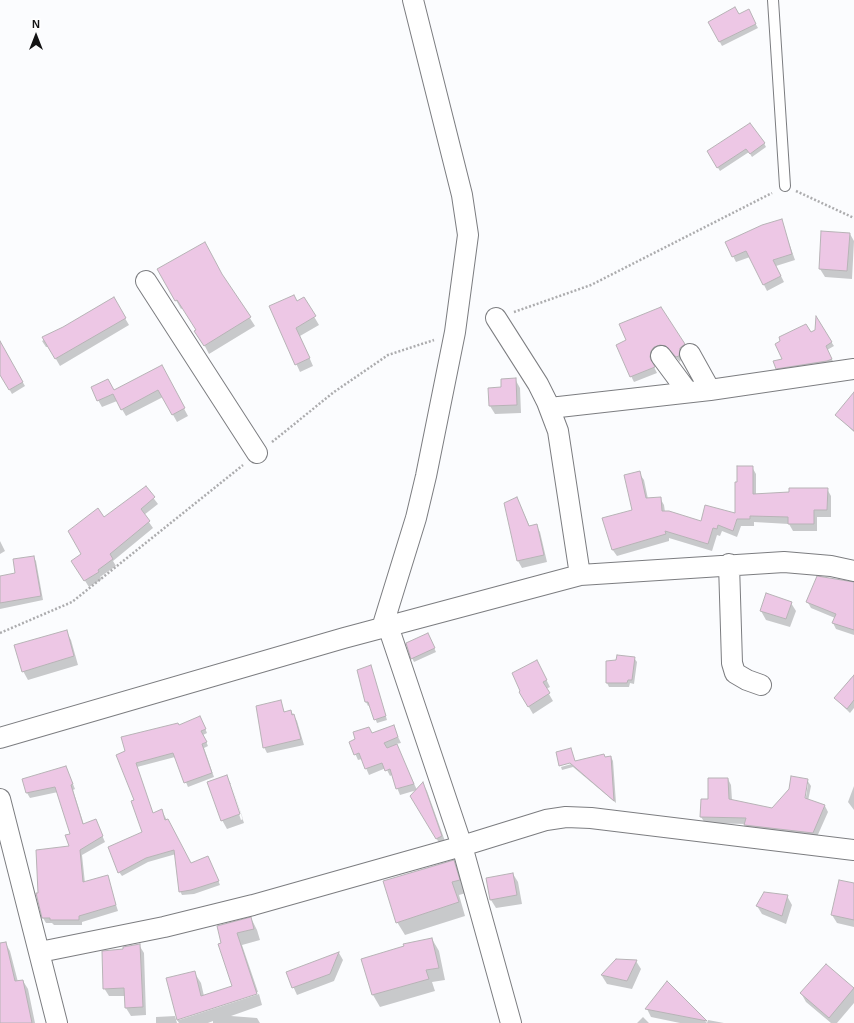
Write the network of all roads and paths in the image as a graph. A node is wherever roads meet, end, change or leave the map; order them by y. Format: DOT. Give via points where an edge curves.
graph roads {
  1 [pos="413,0"];
  2 [pos="773,0"];
  3 [pos="785,186"];
  4 [pos="146,281"];
  5 [pos="496,318"];
  6 [pos="690,354"];
  7 [pos="661,356"];
  8 [pos="854,369"];
  9 [pos="710,390"];
  10 [pos="687,391"];
  11 [pos="550,408"];
  12 [pos="257,453"];
  13 [pos="729,564"];
  14 [pos="854,571"];
  15 [pos="580,575"];
  16 [pos="72,602"];
  17 [pos="385,627"];
  18 [pos="0,633"];
  19 [pos="761,685"];
  20 [pos="0,738"];
  21 [pos="0,799"];
  22 [pos="462,846"];
  23 [pos="854,850"];
  24 [pos="40,952"];
  25 [pos="57,1023"];
  26 [pos="512,1023"];
  1 -- 17 [label="street" via="462,194 468,235 454,332 426,476"];
  2 -- 3 [label="lane"];
  4 -- 12 [label="street"];
  5 -- 11 [label="street" via="538,384"];
  6 -- 9 [label="street"];
  7 -- 10 [label="street"];
  8 -- 9 [label="street"];
  9 -- 10 [label="street"];
  10 -- 11 [label="street"];
  11 -- 15 [label="street" via="558,431"];
  13 -- 14 [label="street" via="784,562 831,566"];
  13 -- 15 [label="street"];
  13 -- 19 [label="street" via="732,662 735,673"];
  15 -- 17 [label="street"];
  16 -- 18 [label="path"];
  17 -- 20 [label="street"];
  17 -- 22 [label="street"];
  21 -- 24 [label="street"];
  22 -- 23 [label="street" via="546,820 566,817"];
  22 -- 24 [label="street" via="253,905 164,927"];
  22 -- 26 [label="street"];
  24 -- 25 [label="street"];
}
